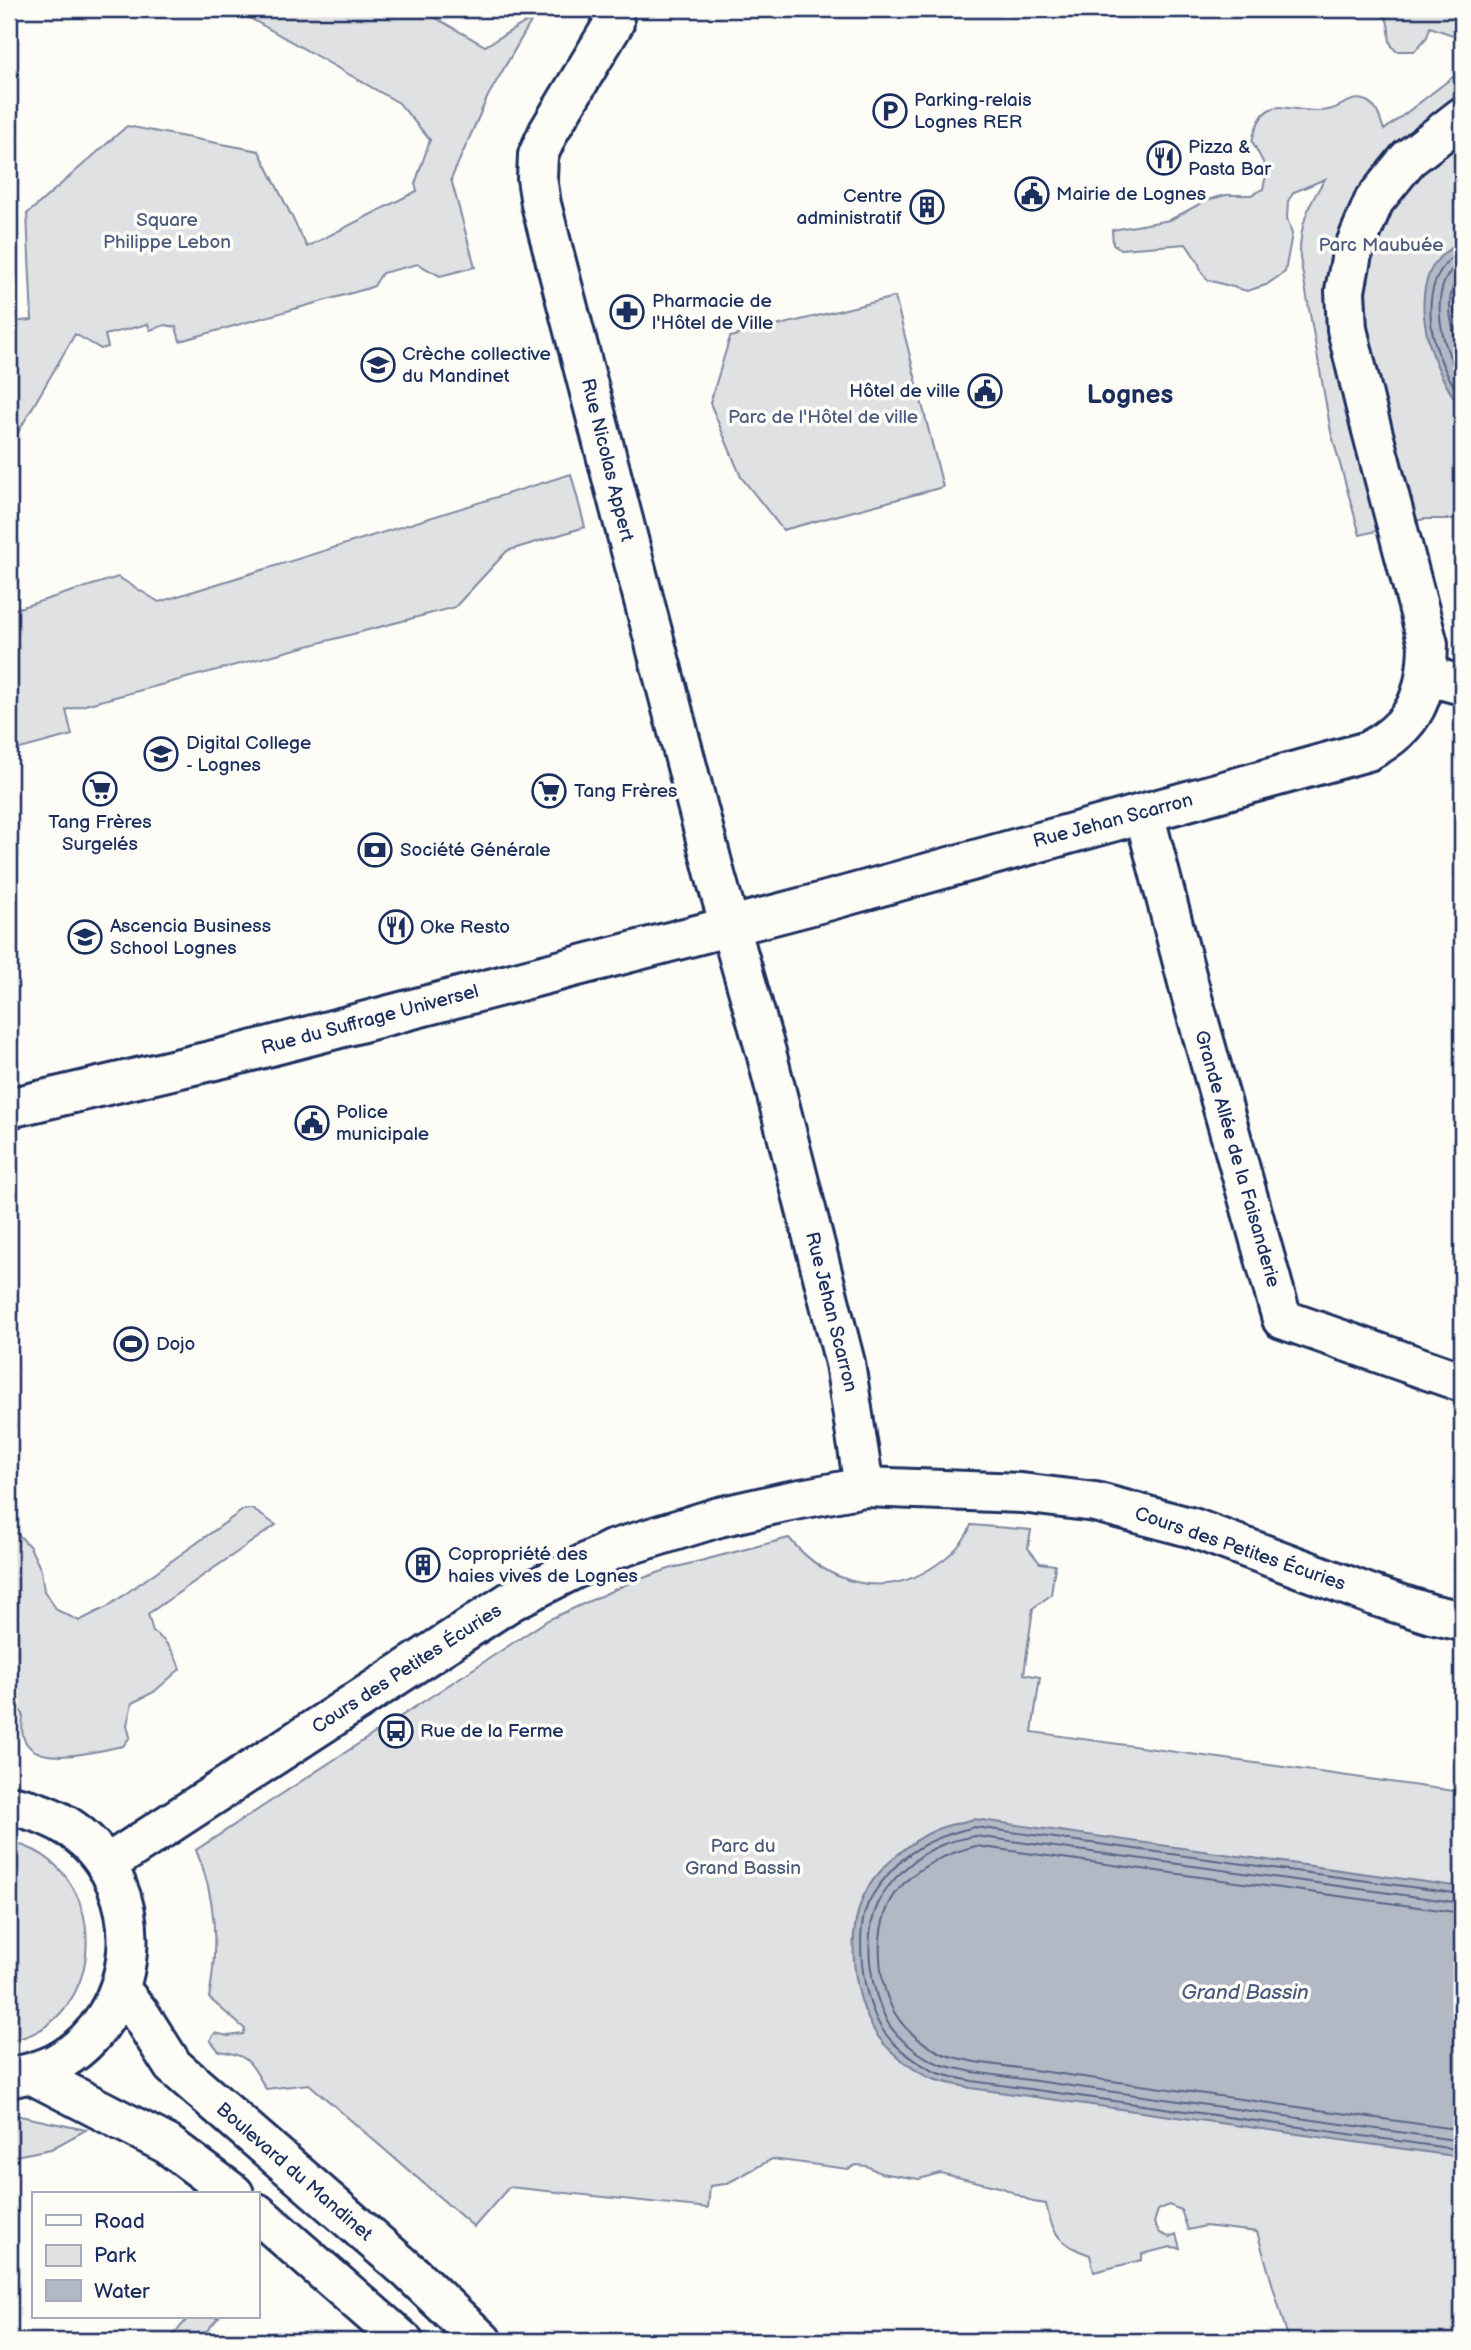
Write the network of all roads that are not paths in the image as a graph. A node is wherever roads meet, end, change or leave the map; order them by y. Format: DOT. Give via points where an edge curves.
graph roads {
  1 [pos="612,16"];
  2 [pos="1462,117"];
  3 [pos="1445,681"];
  4 [pos="1144,813"];
  5 [pos="729,926"];
  6 [pos="9,1108"];
  7 [pos="1462,1382"];
  8 [pos="864,1488"];
  9 [pos="1462,1621"];
  10 [pos="16,1798"];
  11 [pos="106,1865"];
  12 [pos="120,1989"];
  13 [pos="20,2076"];
  14 [pos="231,2192"];
  15 [pos="259,2215"];
  16 [pos="403,2341"];
  17 [pos="482,2341"];
  1 -- 5 [label="street, Rue Nicolas Appert" via="548,131 538,155 537,178"];
  2 -- 3 [label="street, Rue Jehan Scarron" via="1408,159 1374,201 1352,254 1345,291 1347,329 1398,538 1428,645"];
  3 -- 4 [label="street, Rue Jehan Scarron" via="1419,699 1407,722 1390,739 1368,751"];
  4 -- 5 [label="street, Rue Jehan Scarron"];
  4 -- 7 [label="street, Grande Allée de la Faisanderie" via="1282,1319"];
  5 -- 6 [label="street, Rue du Suffrage Universel" via="236,1055"];
  5 -- 8 [label="street, Rue Jehan Scarron" via="845,1363"];
  8 -- 9 [label="street, Cours des Petites Écuries" via="962,1489 1095,1502 1193,1528 1375,1596"];
  8 -- 11 [label="street, Cours des Petites Écuries" via="719,1517 612,1550 511,1601"];
  10 -- 11 [label="street" via="73,1830"];
  11 -- 12 [label="street" via="126,1912 129,1938"];
  12 -- 13 [label="street" via="109,2012 76,2050"];
  12 -- 17 [label="street, Boulevard du Mandinet" via="173,2066 410,2272"];
  13 -- 14 [label="street" via="167,2144"];
  15 -- 16 [label="street"];
}
